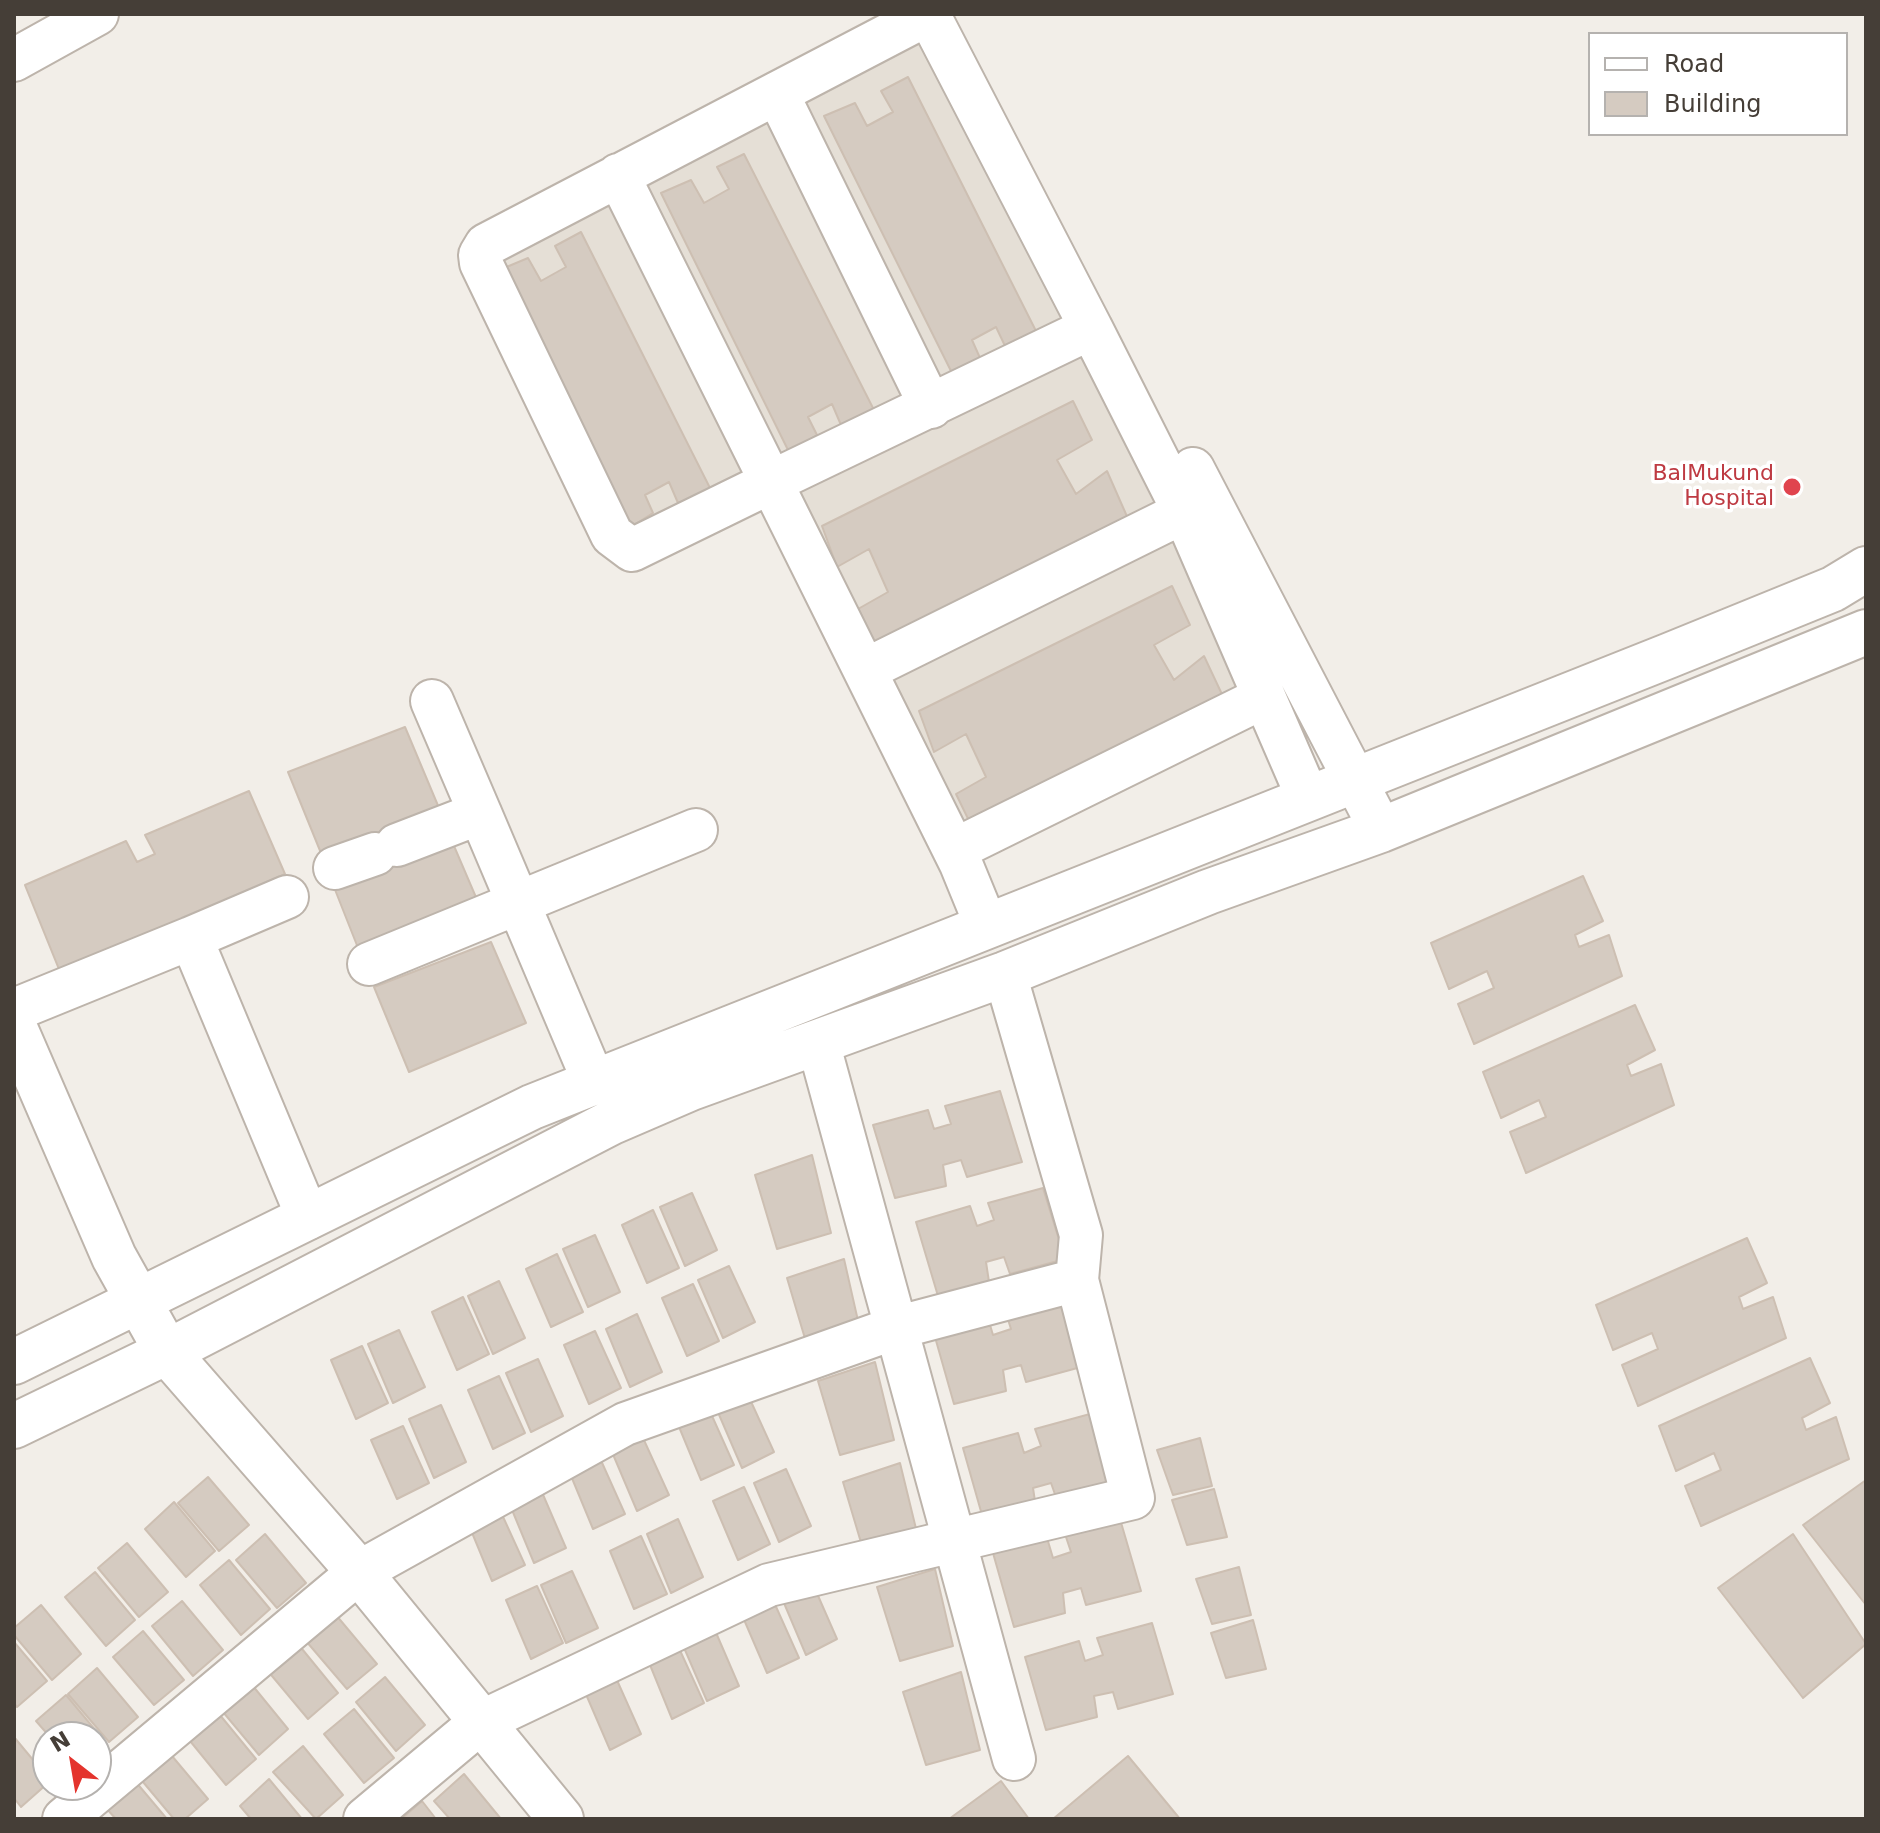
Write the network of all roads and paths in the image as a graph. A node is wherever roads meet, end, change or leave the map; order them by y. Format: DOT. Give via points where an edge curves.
graph roads {
  1 [pos="97,14"];
  2 [pos="961,14"];
  3 [pos="14,60"];
  4 [pos="777,93"];
  5 [pos="618,175"];
  6 [pos="1091,328"];
  7 [pos="931,407"];
  8 [pos="771,482"];
  9 [pos="1184,512"];
  10 [pos="1854,576"];
  11 [pos="1866,625"];
  12 [pos="1866,632"];
  13 [pos="865,670"];
  14 [pos="1264,697"];
  15 [pos="432,701"];
  16 [pos="1352,781"];
  17 [pos="1308,798"];
  18 [pos="480,813"];
  19 [pos="696,830"];
  20 [pos="1381,830"];
  21 [pos="954,850"];
  22 [pos="335,868"];
  23 [pos="287,897"];
  24 [pos="519,902"];
  25 [pos="986,925"];
  26 [pos="191,938"];
  27 [pos="369,964"];
  28 [pos="1005,974"];
  29 [pos="14,1010"];
  30 [pos="14,1026"];
  31 [pos="818,1042"];
  32 [pos="594,1082"];
  33 [pos="308,1218"];
  34 [pos="1077,1280"];
  35 [pos="138,1301"];
  36 [pos="895,1328"];
  37 [pos="167,1352"];
  38 [pos="14,1362"];
  39 [pos="14,1426"];
  40 [pos="953,1540"];
  41 [pos="359,1572"];
  42 [pos="481,1722"];
  43 [pos="1014,1759"];
  44 [pos="64,1819"];
  45 [pos="365,1819"];
  46 [pos="561,1819"];
  1 -- 3 [label="street"];
  2 -- 16 [label="street"];
  4 -- 5 [label="street"];
  4 -- 6 [label="street" via="926,19 934,25"];
  4 -- 7 [label="street"];
  5 -- 8 [label="street"];
  5 -- 8 [label="street" via="486,245 480,255 612,535 632,550"];
  6 -- 7 [label="street"];
  6 -- 9 [label="street"];
  7 -- 8 [label="street"];
  8 -- 13 [label="street"];
  9 -- 13 [label="street"];
  9 -- 14 [label="street"];
  10 -- 11 [label="street"];
  10 -- 16 [label="street"];
  12 -- 20 [label="street"];
  13 -- 21 [label="street"];
  14 -- 17 [label="street"];
  14 -- 21 [label="street"];
  15 -- 18 [label="street"];
  16 -- 17 [label="street"];
  16 -- 20 [label="street"];
  17 -- 25 [label="street"];
  18 -- 22 [label="street"];
  18 -- 24 [label="street"];
  19 -- 24 [label="street"];
  20 -- 28 [label="street"];
  21 -- 25 [label="street"];
  23 -- 26 [label="street"];
  24 -- 27 [label="street"];
  24 -- 32 [label="street"];
  25 -- 32 [label="street"];
  26 -- 29 [label="street"];
  26 -- 33 [label="street"];
  28 -- 31 [label="street"];
  28 -- 34 [label="street" via="1081,1235"];
  30 -- 35 [label="street"];
  31 -- 36 [label="street"];
  31 -- 37 [label="street" via="612,1122"];
  32 -- 33 [label="street" via="532,1107"];
  33 -- 35 [label="street"];
  34 -- 36 [label="street"];
  34 -- 40 [label="street" via="1133,1498"];
  35 -- 37 [label="street"];
  35 -- 38 [label="street"];
  36 -- 40 [label="street"];
  36 -- 41 [label="street" via="625,1424"];
  37 -- 39 [label="street"];
  37 -- 41 [label="street"];
  40 -- 42 [label="street" via="769,1585"];
  40 -- 43 [label="street"];
  41 -- 42 [label="street"];
  41 -- 44 [label="street"];
  42 -- 45 [label="street"];
  42 -- 46 [label="street"];
}
